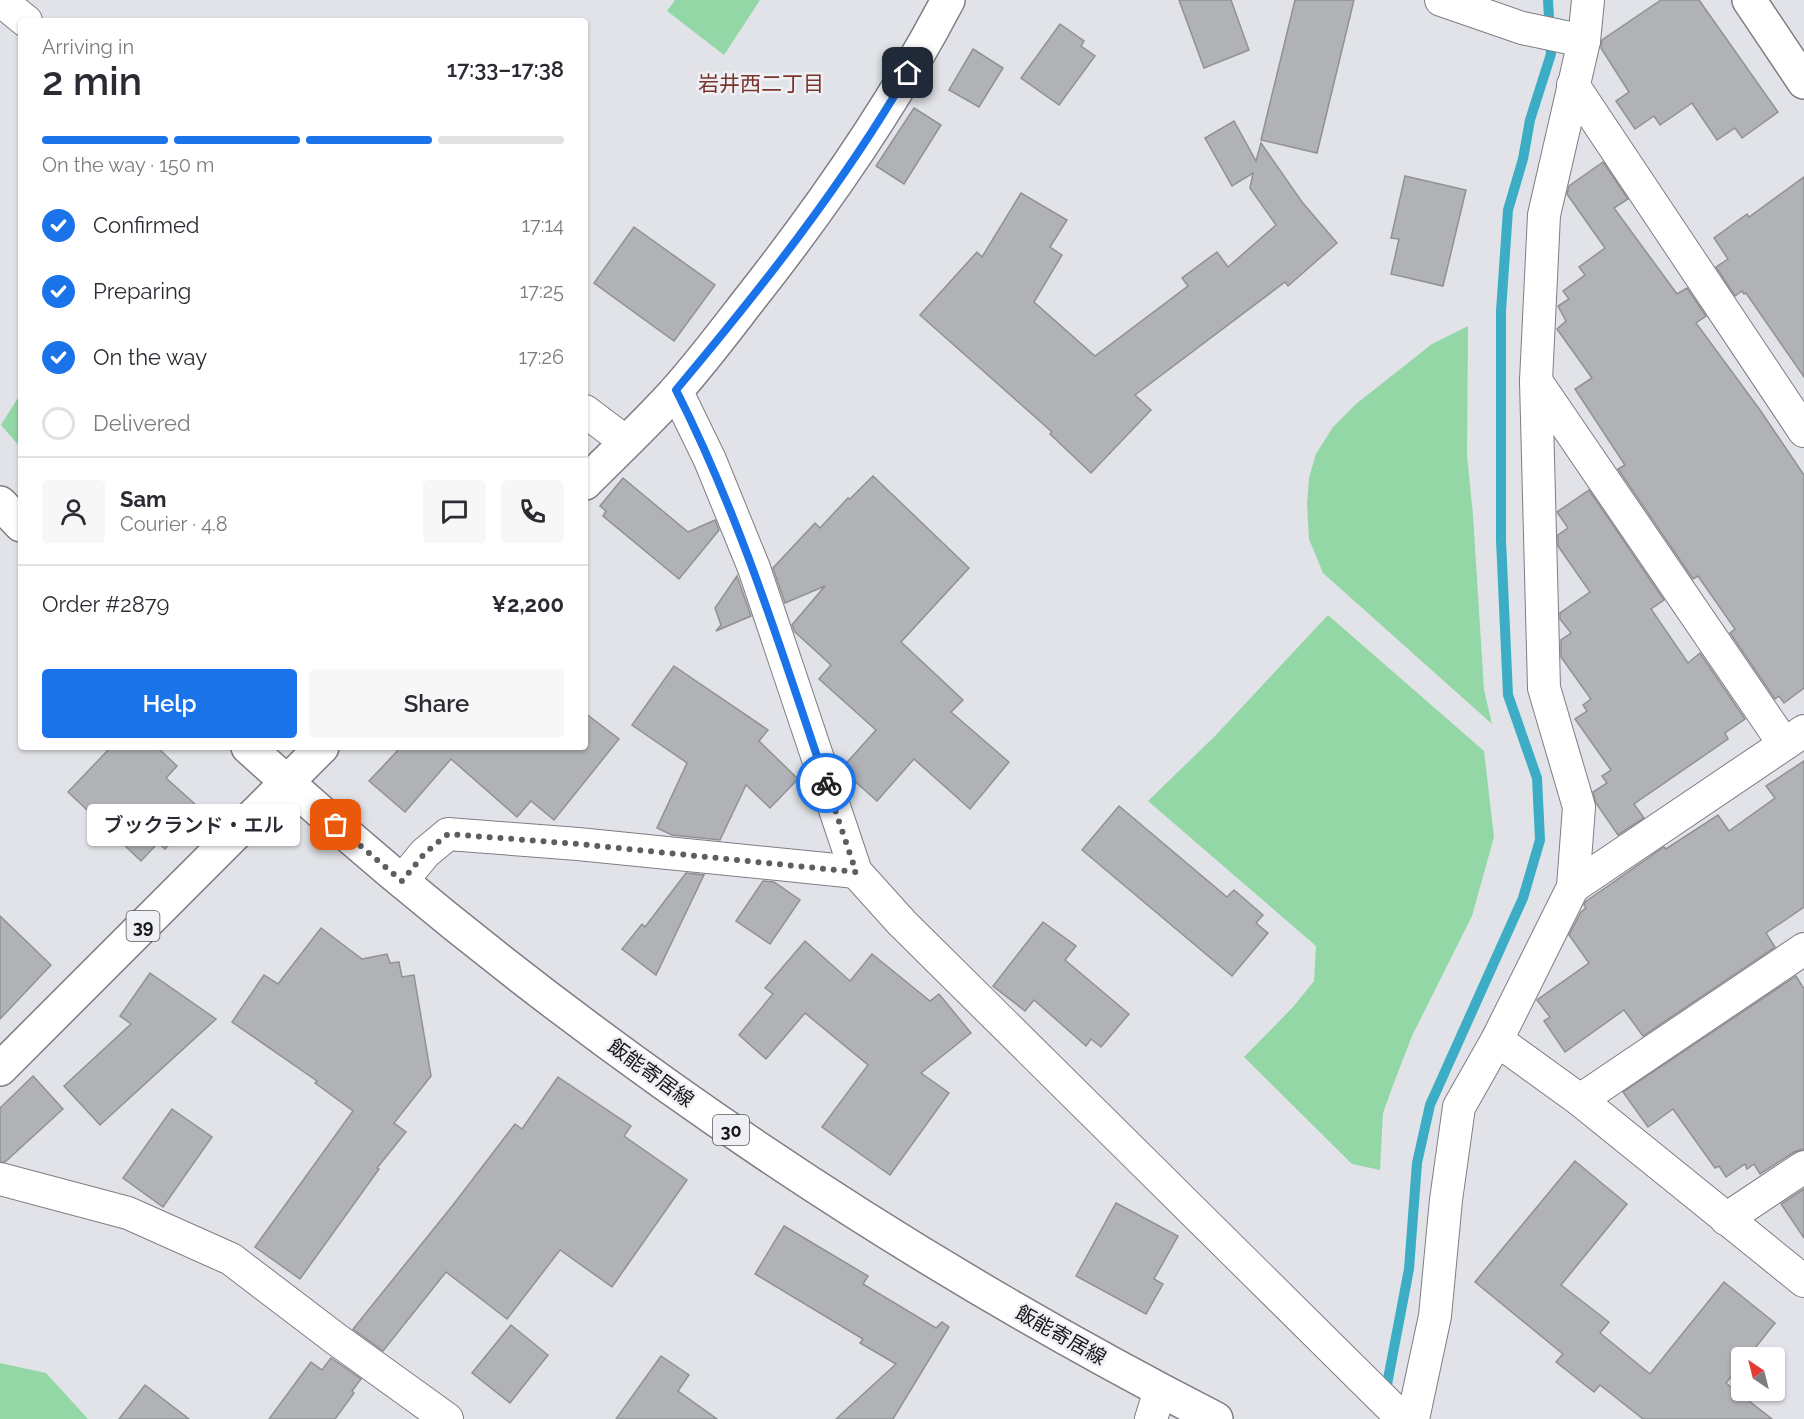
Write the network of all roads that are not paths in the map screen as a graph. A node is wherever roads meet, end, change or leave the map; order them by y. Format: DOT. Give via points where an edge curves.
graph roads {
  1 [pos="948,0"];
  2 [pos="1441,0"];
  3 [pos="1588,0"];
  4 [pos="1749,0"];
  5 [pos="1576,39"];
  6 [pos="1804,82"];
  7 [pos="1573,85"];
  8 [pos="1536,381"];
  9 [pos="676,390"];
  10 [pos="588,413"];
  11 [pos="1804,431"];
  12 [pos="627,442"];
  13 [pos="588,480"];
  14 [pos="0,503"];
  15 [pos="18,522"];
  16 [pos="1794,737"];
  17 [pos="251,750"];
  18 [pos="319,750"];
  19 [pos="286,782"];
  20 [pos="856,872"];
  21 [pos="402,881"];
  22 [pos="1573,887"];
  23 [pos="1804,949"];
  24 [pos="1497,1040"];
  25 [pos="0,1070"];
  26 [pos="1580,1100"];
  27 [pos="1804,1167"];
  28 [pos="0,1179"];
  29 [pos="1726,1219"];
  30 [pos="1804,1281"];
  31 [pos="1155,1405"];
  32 [pos="447,1419"];
  33 [pos="1216,1419"];
  34 [pos="1403,1419"];
  35 [pos="1413,1419"];
  1 -- 9 [label="main road" via="900,88 842,175 774,269"];
  2 -- 5 [label="street" via="1522,28"];
  3 -- 5 [label="street" via="1589,7"];
  4 -- 6 [label="main road"];
  5 -- 7 [label="street"];
  7 -- 8 [label="street" via="1545,215"];
  7 -- 11 [label="street"];
  8 -- 16 [label="street"];
  8 -- 22 [label="street" via="1544,688 1579,807"];
  9 -- 12 [label="main road"];
  9 -- 20 [label="street" via="710,460 754,568"];
  10 -- 12 [label="street"];
  12 -- 13 [label="main road"];
  14 -- 15 [label="main road"];
  16 -- 22 [label="street"];
  17 -- 19 [label="main road, 飯能寄居線 / 30"];
  18 -- 19 [label="main road, 39"];
  19 -- 21 [label="main road, 飯能寄居線 / 30"];
  19 -- 25 [label="main road, 39"];
  20 -- 21 [label="street" via="448,834 425,853"];
  20 -- 34 [label="street" via="943,964"];
  21 -- 31 [label="main road, 飯能寄居線 / 30" via="512,972 661,1081 854,1211 1013,1308"];
  22 -- 24 [label="street"];
  23 -- 26 [label="street"];
  24 -- 26 [label="street"];
  24 -- 35 [label="street" via="1459,1107 1435,1316"];
  26 -- 29 [label="street"];
  27 -- 29 [label="street"];
  28 -- 32 [label="street" via="128,1213 231,1259"];
  29 -- 30 [label="street"];
  31 -- 33 [label="main road, 飯能寄居線 / 30"];
}
